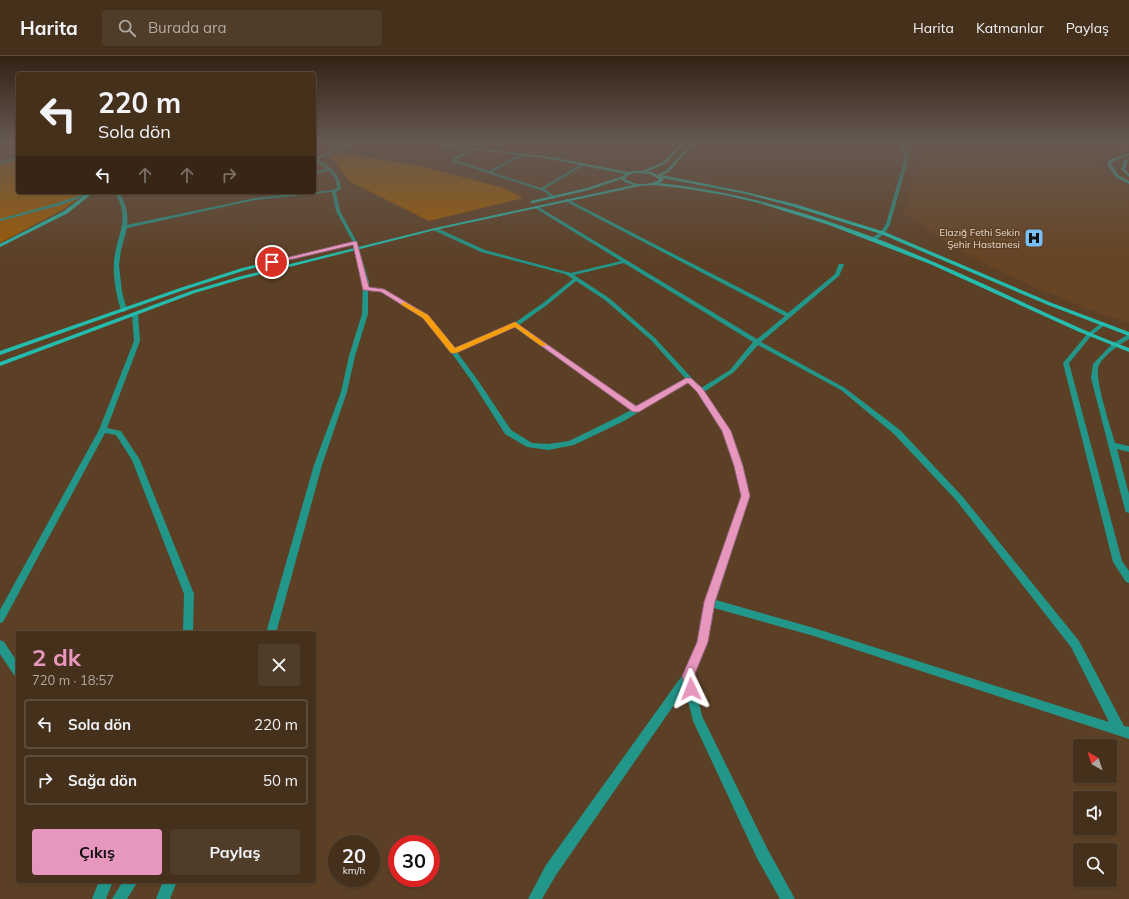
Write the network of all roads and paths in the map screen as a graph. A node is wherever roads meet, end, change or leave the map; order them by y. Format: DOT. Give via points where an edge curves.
graph roads {
  1 [pos="339,182"];
  2 [pos="523,182"];
  3 [pos="551,182"];
  4 [pos="607,182"];
  5 [pos="628,182"];
  6 [pos="657,182"];
  7 [pos="691,182"];
  8 [pos="900,182"];
  9 [pos="654,184"];
  10 [pos="641,185"];
  11 [pos="541,188"];
  12 [pos="334,191"];
  13 [pos="316,192"];
  14 [pos="89,194"];
  15 [pos="91,194"];
  16 [pos="118,194"];
  17 [pos="274,194"];
  18 [pos="553,198"];
  19 [pos="567,200"];
  20 [pos="537,207"];
  21 [pos="0,220"];
  22 [pos="124,227"];
  23 [pos="435,229"];
  24 [pos="883,234"];
  25 [pos="874,240"];
  26 [pos="355,245"];
  27 [pos="0,246"];
  28 [pos="625,261"];
  29 [pos="841,265"];
  30 [pos="573,277"];
  31 [pos="366,289"];
  32 [pos="124,310"];
  33 [pos="135,314"];
  34 [pos="788,315"];
  35 [pos="515,324"];
  36 [pos="1103,324"];
  37 [pos="1090,334"];
  38 [pos="1129,335"];
  39 [pos="757,342"];
  40 [pos="1114,345"];
  41 [pos="1129,350"];
  42 [pos="453,351"];
  43 [pos="0,353"];
  44 [pos="0,364"];
  45 [pos="688,379"];
  46 [pos="700,390"];
  47 [pos="636,410"];
  48 [pos="103,430"];
  49 [pos="1112,445"];
  50 [pos="1129,449"];
  51 [pos="1129,510"];
  52 [pos="1129,578"];
  53 [pos="710,602"];
  54 [pos="0,619"];
  55 [pos="188,631"];
  56 [pos="272,631"];
  57 [pos="0,645"];
  58 [pos="16,669"];
  59 [pos="688,676"];
  60 [pos="1125,732"];
  61 [pos="105,883"];
  62 [pos="130,883"];
  63 [pos="169,883"];
  64 [pos="99,899"];
  65 [pos="119,899"];
  66 [pos="163,899"];
  67 [pos="535,899"];
  68 [pos="788,899"];
  1 -- 12 [label="street" via="339,189"];
  2 -- 11 [label="street"];
  3 -- 11 [label="street"];
  4 -- 18 [label="street"];
  5 -- 10 [label="street"];
  6 -- 9 [label="street"];
  7 -- 24 [label="street" via="793,205"];
  8 -- 24 [label="street"];
  9 -- 10 [label="street"];
  9 -- 25 [label="street" via="681,186 746,200 800,214"];
  10 -- 19 [label="street"];
  11 -- 18 [label="street"];
  12 -- 13 [label="street"];
  12 -- 26 [label="street" via="338,211"];
  14 -- 21 [label="street"];
  15 -- 27 [label="street" via="66,212"];
  16 -- 22 [label="street" via="127,214"];
  17 -- 22 [label="street"];
  18 -- 26 [label="street"];
  19 -- 20 [label="street"];
  19 -- 34 [label="street"];
  20 -- 23 [label="street"];
  20 -- 28 [label="street"];
  22 -- 32 [label="street" via="117,261"];
  23 -- 26 [label="street"];
  23 -- 30 [label="street" via="483,251"];
  24 -- 25 [label="street"];
  24 -- 36 [label="street"];
  25 -- 37 [label="street" via="933,263"];
  26 -- 31 [label="street"];
  26 -- 32 [label="street" via="244,269"];
  26 -- 33 [label="street" via="193,292"];
  28 -- 30 [label="street"];
  28 -- 39 [label="street"];
  29 -- 34 [label="street" via="837,275"];
  30 -- 35 [label="street" via="545,304"];
  30 -- 45 [label="street" via="607,299 654,339"];
  31 -- 42 [label="street" via="382,291 425,317"];
  31 -- 56 [label="street" via="365,314 344,392 318,465"];
  32 -- 43 [label="street"];
  33 -- 44 [label="street"];
  33 -- 48 [label="street" via="137,341"];
  34 -- 39 [label="street"];
  35 -- 42 [label="street"];
  35 -- 47 [label="street"];
  36 -- 37 [label="street"];
  36 -- 38 [label="street"];
  37 -- 40 [label="street"];
  37 -- 52 [label="street" via="1066,363 1118,562"];
  38 -- 40 [label="street"];
  39 -- 46 [label="street" via="732,371"];
  39 -- 60 [label="street" via="842,388 897,432 959,498 1075,644"];
  40 -- 41 [label="street"];
  40 -- 49 [label="street" via="1094,365 1094,378"];
  42 -- 47 [label="street" via="508,432 530,446 548,447 571,443"];
  45 -- 46 [label="street"];
  45 -- 47 [label="street"];
  46 -- 53 [label="street" via="726,431 746,496"];
  48 -- 54 [label="street"];
  48 -- 55 [label="street" via="118,433 136,460 189,594"];
  49 -- 50 [label="street"];
  49 -- 51 [label="street"];
  53 -- 59 [label="street" via="703,642"];
  53 -- 60 [label="street" via="814,632"];
  57 -- 58 [label="street"];
  59 -- 67 [label="street" via="551,870"];
  59 -- 68 [label="street" via="697,717 762,852"];
  61 -- 64 [label="street"];
  62 -- 65 [label="street"];
  63 -- 66 [label="street"];
}
